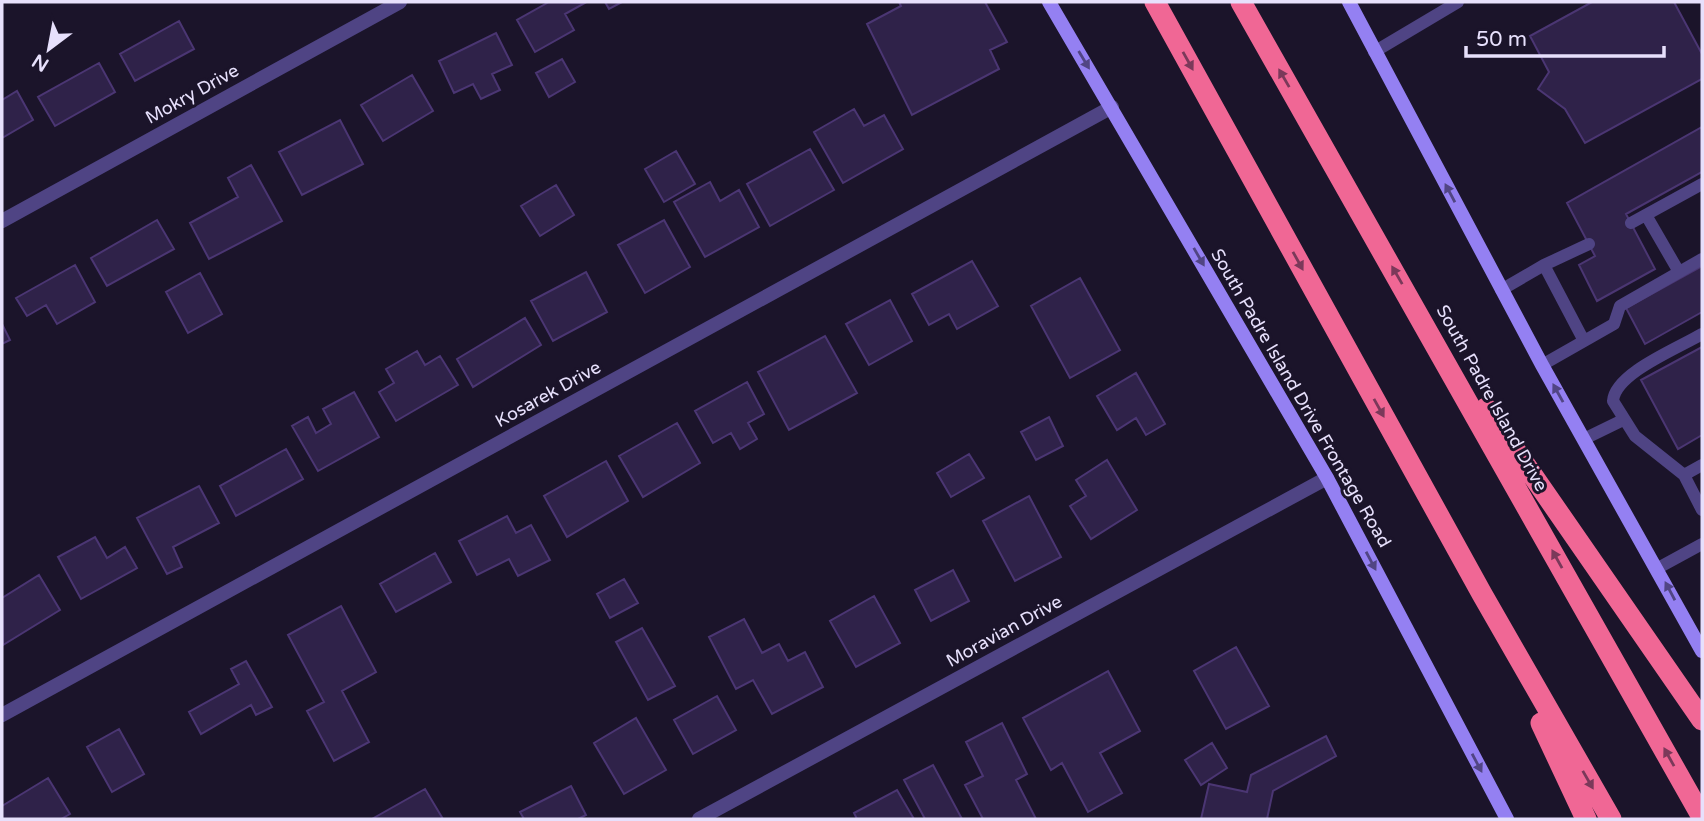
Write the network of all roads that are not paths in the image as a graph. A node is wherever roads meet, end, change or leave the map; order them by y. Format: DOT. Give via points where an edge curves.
graph roads {
  1 [pos="400,2"];
  2 [pos="1049,2"];
  3 [pos="1155,2"];
  4 [pos="1241,2"];
  5 [pos="1349,2"];
  6 [pos="1458,2"];
  7 [pos="1374,52"];
  8 [pos="1112,107"];
  9 [pos="1702,184"];
  10 [pos="1646,215"];
  11 [pos="2,221"];
  12 [pos="1631,223"];
  13 [pos="1589,244"];
  14 [pos="1702,259"];
  15 [pos="1544,265"];
  16 [pos="1679,272"];
  17 [pos="1501,290"];
  18 [pos="1413,302"];
  19 [pos="1702,334"];
  20 [pos="1584,341"];
  21 [pos="1542,365"];
  22 [pos="1623,420"];
  23 [pos="1584,439"];
  24 [pos="1702,465"];
  25 [pos="1684,475"];
  26 [pos="1328,478"];
  27 [pos="1702,510"];
  28 [pos="1702,544"];
  29 [pos="1658,568"];
  30 [pos="1482,594"];
  31 [pos="1700,642"];
  32 [pos="2,715"];
  33 [pos="1702,720"];
  34 [pos="1702,817"];
  35 [pos="699,819"];
  36 [pos="1507,819"];
  37 [pos="1586,819"];
  38 [pos="1611,819"];
  1 -- 11 [label="street, Mokry Drive"];
  2 -- 8 [label="main road, South Padre Island Drive Frontage Road, one-way"];
  3 -- 30 [label="highway, one-way"];
  18 -- 4 [label="highway, South Padre Island Drive, one-way"];
  5 -- 7 [label="main road"];
  6 -- 7 [label="lane"];
  17 -- 7 [label="main road, one-way"];
  8 -- 26 [label="main road, South Padre Island Drive Frontage Road, one-way"];
  8 -- 32 [label="street, Kosarek Drive"];
  9 -- 10 [label="lane"];
  10 -- 12 [label="lane"];
  10 -- 16 [label="lane"];
  13 -- 15 [label="lane"];
  14 -- 16 [label="lane"];
  15 -- 17 [label="lane"];
  15 -- 20 [label="lane"];
  16 -- 20 [label="lane" via="1620,306 1614,324"];
  17 -- 21 [label="main road"];
  18 -- 33 [label="highway"];
  34 -- 18 [label="highway, South Padre Island Drive, one-way"];
  19 -- 22 [label="lane" via="1617,387 1613,401"];
  20 -- 21 [label="lane"];
  23 -- 21 [label="main road, one-way"];
  22 -- 23 [label="lane"];
  22 -- 25 [label="lane" via="1635,436"];
  23 -- 29 [label="main road"];
  24 -- 25 [label="lane"];
  25 -- 27 [label="lane"];
  26 -- 35 [label="street, Moravian Drive"];
  26 -- 36 [label="main road, South Padre Island Drive Frontage Road, one-way"];
  28 -- 29 [label="lane"];
  31 -- 29 [label="main road, one-way"];
  30 -- 37 [label="highway"];
  30 -- 38 [label="highway, one-way"];
}
